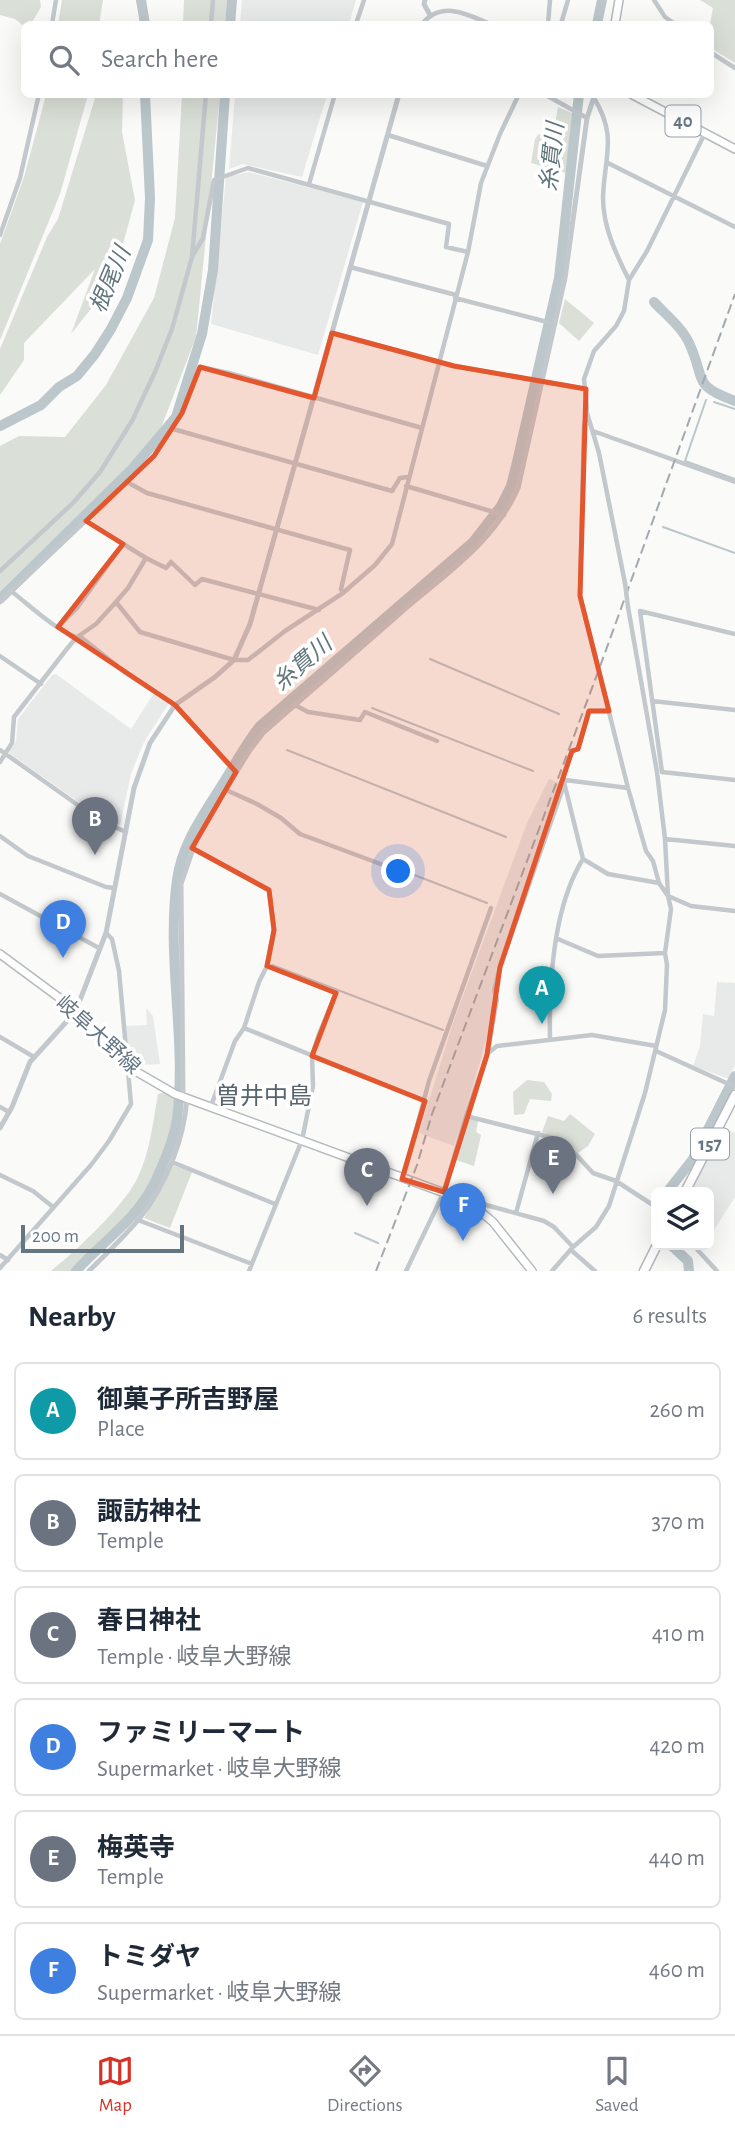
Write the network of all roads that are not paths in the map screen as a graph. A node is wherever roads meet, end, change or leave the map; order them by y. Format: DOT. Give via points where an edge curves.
graph roads {
  1 [pos="56,0"];
  2 [pos="213,0"];
  3 [pos="365,0"];
  4 [pos="425,0"];
  5 [pos="550,0"];
  6 [pos="568,0"];
  7 [pos="620,0"];
  8 [pos="654,0"];
  9 [pos="430,15"];
  10 [pos="52,21"];
  11 [pos="211,21"];
  12 [pos="357,21"];
  13 [pos="425,21"];
  14 [pos="483,21"];
  15 [pos="548,21"];
  16 [pos="562,21"];
  17 [pos="616,21"];
  18 [pos="671,21"];
  19 [pos="714,55"];
  20 [pos="735,68"];
  21 [pos="38,98"];
  22 [pos="205,98"];
  23 [pos="334,98"];
  24 [pos="398,98"];
  25 [pos="517,98"];
  26 [pos="550,98"];
  27 [pos="594,98"];
  28 [pos="596,98"];
  29 [pos="639,98"];
  30 [pos="584,117"];
  31 [pos="705,133"];
  32 [pos="388,135"];
  33 [pos="735,149"];
  34 [pos="608,163"];
  35 [pos="487,166"];
  36 [pos="309,184"];
  37 [pos="674,195"];
  38 [pos="369,201"];
  39 [pos="735,227"];
  40 [pos="0,235"];
  41 [pos="468,252"];
  42 [pos="192,257"];
  43 [pos="351,267"];
  44 [pos="629,281"];
  45 [pos="456,296"];
  46 [pos="550,323"];
  47 [pos="332,333"];
  48 [pos="440,363"];
  49 [pos="540,381"];
  50 [pos="586,389"];
  51 [pos="314,398"];
  52 [pos="587,409"];
  53 [pos="422,428"];
  54 [pos="173,429"];
  55 [pos="592,431"];
  56 [pos="296,464"];
  57 [pos="408,477"];
  58 [pos="127,481"];
  59 [pos="735,482"];
  60 [pos="406,486"];
  61 [pos="499,514"];
  62 [pos="86,521"];
  63 [pos="277,530"];
  64 [pos="123,544"];
  65 [pos="146,558"];
  66 [pos="0,571"];
  67 [pos="11,591"];
  68 [pos="343,593"];
  69 [pos="259,595"];
  70 [pos="0,602"];
  71 [pos="116,602"];
  72 [pos="320,610"];
  73 [pos="58,626"];
  74 [pos="735,634"];
  75 [pos="76,638"];
  76 [pos="0,656"];
  77 [pos="234,660"];
  78 [pos="41,684"];
  79 [pos="652,701"];
  80 [pos="174,705"];
  81 [pos="295,705"];
  82 [pos="735,710"];
  83 [pos="609,711"];
  84 [pos="437,741"];
  85 [pos="0,750"];
  86 [pos="5,755"];
  87 [pos="0,762"];
  88 [pos="234,767"];
  89 [pos="660,772"];
  90 [pos="735,780"];
  91 [pos="565,781"];
  92 [pos="628,788"];
  93 [pos="224,789"];
  94 [pos="126,832"];
  95 [pos="0,836"];
  96 [pos="665,839"];
  97 [pos="735,846"];
  98 [pos="192,848"];
  99 [pos="583,859"];
  100 [pos="386,866"];
  101 [pos="659,883"];
  102 [pos="114,888"];
  103 [pos="0,894"];
  104 [pos="668,896"];
  105 [pos="491,908"];
  106 [pos="735,911"];
  107 [pos="106,933"];
  108 [pos="557,939"];
  109 [pos="99,948"];
  110 [pos="665,953"];
  111 [pos="0,954"];
  112 [pos="267,967"];
  113 [pos="74,1012"];
  114 [pos="244,1028"];
  115 [pos="0,1037"];
  116 [pos="550,1039"];
  117 [pos="656,1051"];
  118 [pos="487,1055"];
  119 [pos="312,1056"];
  120 [pos="34,1057"];
  121 [pos="127,1063"];
  122 [pos="733,1087"];
  123 [pos="185,1097"];
  124 [pos="425,1101"];
  125 [pos="211,1106"];
  126 [pos="0,1107"];
  127 [pos="9,1112"];
  128 [pos="466,1116"];
  129 [pos="0,1128"];
  130 [pos="538,1133"];
  131 [pos="302,1140"];
  132 [pos="172,1161"];
  133 [pos="0,1175"];
  134 [pos="402,1179"];
  135 [pos="616,1181"];
  136 [pos="687,1187"];
  137 [pos="444,1192"];
  138 [pos="469,1202"];
  139 [pos="651,1203"];
  140 [pos="275,1204"];
  141 [pos="53,1207"];
  142 [pos="516,1213"];
  143 [pos="138,1220"];
  144 [pos="572,1249"];
  145 [pos="654,1250"];
  146 [pos="698,1250"];
  147 [pos="0,1255"];
  148 [pos="8,1260"];
  149 [pos="252,1264"];
  150 [pos="0,1268"];
  151 [pos="89,1271"];
  152 [pos="249,1271"];
  153 [pos="406,1271"];
  154 [pos="532,1271"];
  155 [pos="552,1271"];
  156 [pos="595,1271"];
  157 [pos="644,1271"];
  158 [pos="717,1271"];
  1 -- 10 [label="street"];
  2 -- 11 [label="street"];
  3 -- 12 [label="street"];
  4 -- 9 [label="street"];
  5 -- 15 [label="street"];
  6 -- 16 [label="street"];
  7 -- 17 [label="main road"];
  8 -- 18 [label="street"];
  9 -- 13 [label="street"];
  9 -- 14 [label="street" via="461,11"];
  19 -- 20 [label="street"];
  21 -- 40 [label="street" via="20,178"];
  22 -- 42 [label="street"];
  23 -- 36 [label="street"];
  24 -- 32 [label="street"];
  25 -- 35 [label="street"];
  26 -- 30 [label="street"];
  27 -- 30 [label="street"];
  28 -- 34 [label="street" via="608,131"];
  29 -- 31 [label="main road, 40"];
  30 -- 46 [label="street" via="568,259"];
  31 -- 33 [label="main road, 40"];
  31 -- 37 [label="street"];
  32 -- 35 [label="street"];
  32 -- 38 [label="street"];
  34 -- 37 [label="street"];
  34 -- 44 [label="street" via="603,198 608,234"];
  35 -- 41 [label="street"];
  36 -- 38 [label="street"];
  36 -- 42 [label="street" via="248,167 216,177 203,238"];
  37 -- 39 [label="street"];
  37 -- 44 [label="street"];
  38 -- 41 [label="street" via="449,224 446,247"];
  38 -- 43 [label="street"];
  41 -- 45 [label="street"];
  42 -- 66 [label="street" via="155,372 113,454 73,503"];
  43 -- 45 [label="street"];
  43 -- 47 [label="street"];
  44 -- 50 [label="street" via="624,311 594,351 584,379"];
  45 -- 46 [label="street"];
  45 -- 48 [label="street"];
  46 -- 49 [label="street"];
  47 -- 48 [label="street"];
  47 -- 51 [label="street"];
  48 -- 49 [label="street"];
  48 -- 53 [label="street"];
  49 -- 50 [label="street"];
  49 -- 61 [label="street" via="518,488"];
  50 -- 52 [label="street"];
  51 -- 53 [label="street"];
  51 -- 54 [label="street" via="203,366"];
  51 -- 56 [label="street"];
  52 -- 55 [label="street"];
  52 -- 83 [label="street" via="580,596"];
  53 -- 57 [label="street"];
  54 -- 56 [label="street"];
  54 -- 58 [label="street" via="154,456"];
  55 -- 59 [label="street"];
  55 -- 89 [label="street, bridge"];
  56 -- 57 [label="street" via="392,491 400,478"];
  56 -- 63 [label="street"];
  57 -- 60 [label="street"];
  58 -- 62 [label="street"];
  58 -- 63 [label="street" via="147,493"];
  60 -- 61 [label="street"];
  60 -- 68 [label="street" via="392,544"];
  61 -- 81 [label="street" via="493,531 453,570"];
  62 -- 64 [label="street"];
  62 -- 67 [label="street"];
  63 -- 68 [label="street" via="350,550"];
  63 -- 69 [label="street"];
  64 -- 65 [label="street"];
  64 -- 73 [label="street" via="77,608"];
  65 -- 69 [label="street" via="166,568 171,562 195,585 202,579"];
  65 -- 71 [label="street"];
  67 -- 70 [label="street"];
  67 -- 73 [label="street"];
  68 -- 72 [label="street"];
  69 -- 72 [label="street"];
  69 -- 77 [label="street"];
  71 -- 75 [label="street"];
  71 -- 77 [label="street" via="140,632"];
  72 -- 77 [label="street" via="285,631 258,655"];
  73 -- 75 [label="street"];
  74 -- 79 [label="street" via="640,611"];
  75 -- 78 [label="street"];
  75 -- 80 [label="street"];
  76 -- 78 [label="street"];
  77 -- 80 [label="street"];
  78 -- 86 [label="street" via="14,717 12,743"];
  79 -- 82 [label="street"];
  79 -- 89 [label="street"];
  80 -- 88 [label="street"];
  80 -- 94 [label="street" via="142,761"];
  81 -- 84 [label="street" via="307,712 360,720 365,712"];
  81 -- 88 [label="street"];
  83 -- 91 [label="street" via="589,711"];
  83 -- 92 [label="street"];
  85 -- 86 [label="street"];
  86 -- 87 [label="street"];
  86 -- 94 [label="street" via="99,820"];
  88 -- 93 [label="street"];
  89 -- 90 [label="street"];
  89 -- 96 [label="street"];
  91 -- 92 [label="street"];
  91 -- 99 [label="street"];
  91 -- 118 [label="street" via="500,967"];
  92 -- 101 [label="street"];
  93 -- 98 [label="street"];
  93 -- 100 [label="street" via="281,818 300,834"];
  94 -- 102 [label="street"];
  95 -- 102 [label="street" via="28,856"];
  96 -- 97 [label="street"];
  96 -- 104 [label="street"];
  98 -- 112 [label="street" via="269,890 274,930"];
  98 -- 123 [label="street" via="179,892"];
  99 -- 101 [label="street" via="608,874"];
  99 -- 108 [label="street" via="561,912"];
  101 -- 104 [label="street"];
  102 -- 107 [label="street"];
  103 -- 109 [label="street"];
  104 -- 106 [label="street" via="691,906"];
  104 -- 110 [label="street" via="671,909"];
  105 -- 124 [label="street"];
  107 -- 109 [label="street"];
  107 -- 121 [label="street" via="112,939 119,971"];
  108 -- 110 [label="street" via="598,956"];
  108 -- 116 [label="street"];
  109 -- 113 [label="street"];
  110 -- 117 [label="street" via="666,1010"];
  111 -- 113 [label="main road, 岐阜大野線"];
  112 -- 114 [label="street"];
  112 -- 119 [label="street" via="337,993"];
  113 -- 120 [label="street"];
  113 -- 121 [label="main road, 岐阜大野線"];
  114 -- 119 [label="street"];
  114 -- 125 [label="street"];
  115 -- 120 [label="street"];
  116 -- 117 [label="street" via="592,1035 656,1046"];
  116 -- 118 [label="street" via="497,1045"];
  117 -- 122 [label="street"];
  117 -- 135 [label="street"];
  118 -- 128 [label="street"];
  119 -- 124 [label="street"];
  119 -- 131 [label="street" via="313,1086"];
  120 -- 127 [label="street"];
  121 -- 123 [label="main road, 岐阜大野線" via="158,1086"];
  121 -- 141 [label="street" via="131,1104 97,1157"];
  122 -- 136 [label="highway, 157"];
  123 -- 125 [label="main road, 岐阜大野線"];
  123 -- 132 [label="street" via="186,1116"];
  124 -- 134 [label="street"];
  125 -- 131 [label="main road, 岐阜大野線"];
  126 -- 127 [label="street"];
  127 -- 129 [label="street"];
  128 -- 130 [label="street"];
  128 -- 137 [label="street"];
  130 -- 135 [label="street" via="569,1147 593,1173"];
  130 -- 142 [label="street"];
  131 -- 134 [label="main road, 岐阜大野線"];
  131 -- 140 [label="street"];
  132 -- 140 [label="street"];
  132 -- 143 [label="street"];
  133 -- 141 [label="street"];
  134 -- 137 [label="main road, 岐阜大野線"];
  135 -- 139 [label="street"];
  135 -- 144 [label="street" via="609,1206 596,1227"];
  137 -- 138 [label="main road, 岐阜大野線"];
  137 -- 153 [label="street"];
  138 -- 142 [label="street"];
  138 -- 154 [label="main road, 岐阜大野線" via="493,1222"];
  140 -- 149 [label="street"];
  141 -- 148 [label="street"];
  142 -- 144 [label="street" via="554,1227"];
  143 -- 149 [label="street"];
  143 -- 151 [label="street"];
  144 -- 155 [label="street"];
  144 -- 156 [label="street"];
  145 -- 157 [label="highway"];
  146 -- 158 [label="street"];
  147 -- 148 [label="street"];
  148 -- 150 [label="street"];
  149 -- 152 [label="street"];
}
